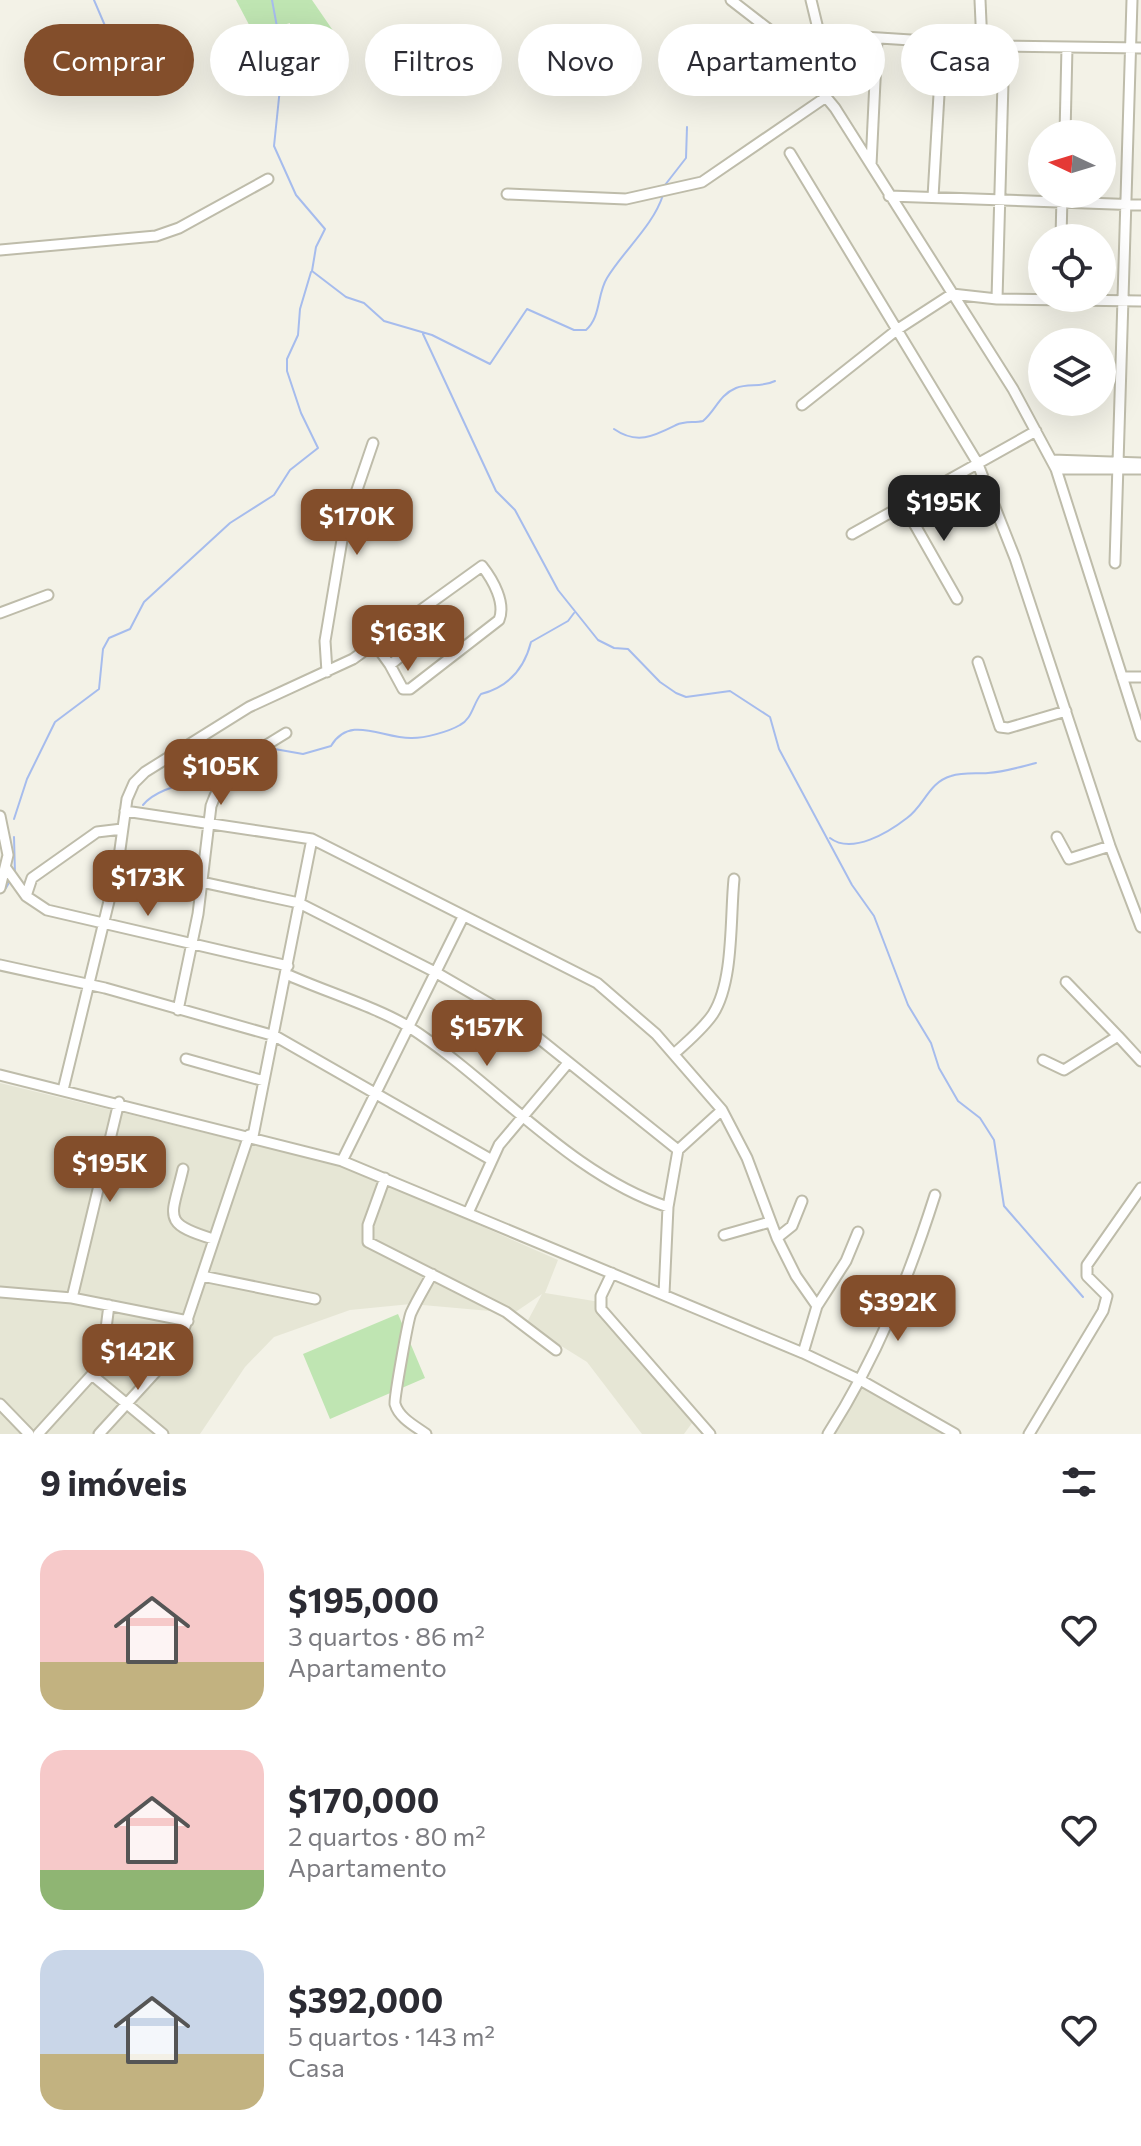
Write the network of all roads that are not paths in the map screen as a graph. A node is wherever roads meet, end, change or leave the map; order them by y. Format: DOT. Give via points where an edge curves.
graph roads {
  1 [pos="731,0"];
  2 [pos="811,0"];
  3 [pos="980,0"];
  4 [pos="1132,0"];
  5 [pos="762,24"];
  6 [pos="817,24"];
  7 [pos="981,24"];
  8 [pos="1019,46"];
  9 [pos="1067,47"];
  10 [pos="1137,48"];
  11 [pos="874,96"];
  12 [pos="939,96"];
  13 [pos="1002,96"];
  14 [pos="826,97"];
  15 [pos="1065,120"];
  16 [pos="790,153"];
  17 [pos="871,165"];
  18 [pos="268,179"];
  19 [pos="507,194"];
  20 [pos="889,196"];
  21 [pos="933,197"];
  22 [pos="1028,199"];
  23 [pos="997,200"];
  24 [pos="1116,204"];
  25 [pos="1127,205"];
  26 [pos="1141,205"];
  27 [pos="0,250"];
  28 [pos="952,294"];
  29 [pos="997,299"];
  30 [pos="1028,299"];
  31 [pos="1116,300"];
  32 [pos="1124,300"];
  33 [pos="1141,301"];
  34 [pos="898,329"];
  35 [pos="802,405"];
  36 [pos="1036,431"];
  37 [pos="373,443"];
  38 [pos="977,462"];
  39 [pos="1141,463"];
  40 [pos="1054,464"];
  41 [pos="1119,465"];
  42 [pos="1141,469"];
  43 [pos="903,504"];
  44 [pos="852,534"];
  45 [pos="1115,563"];
  46 [pos="48,595"];
  47 [pos="957,599"];
  48 [pos="0,613"];
  49 [pos="445,621"];
  50 [pos="375,644"];
  51 [pos="978,662"];
  52 [pos="390,665"];
  53 [pos="327,672"];
  54 [pos="1122,677"];
  55 [pos="1141,677"];
  56 [pos="1066,711"];
  57 [pos="286,733"];
  58 [pos="1141,736"];
  59 [pos="125,811"];
  60 [pos="0,816"];
  61 [pos="209,821"];
  62 [pos="122,829"];
  63 [pos="1057,837"];
  64 [pos="312,839"];
  65 [pos="1110,846"];
  66 [pos="118,864"];
  67 [pos="6,868"];
  68 [pos="734,879"];
  69 [pos="203,882"];
  70 [pos="0,888"];
  71 [pos="26,896"];
  72 [pos="299,903"];
  73 [pos="463,917"];
  74 [pos="104,925"];
  75 [pos="1141,927"];
  76 [pos="192,944"];
  77 [pos="0,965"];
  78 [pos="287,970"];
  79 [pos="435,972"];
  80 [pos="1066,982"];
  81 [pos="86,984"];
  82 [pos="178,1010"];
  83 [pos="407,1026"];
  84 [pos="275,1036"];
  85 [pos="1118,1036"];
  86 [pos="674,1054"];
  87 [pos="186,1059"];
  88 [pos="1043,1060"];
  89 [pos="1141,1061"];
  90 [pos="568,1063"];
  91 [pos="0,1075"];
  92 [pos="264,1081"];
  93 [pos="63,1090"];
  94 [pos="373,1095"];
  95 [pos="119,1102"];
  96 [pos="722,1110"];
  97 [pos="522,1115"];
  98 [pos="251,1136"];
  99 [pos="678,1150"];
  100 [pos="490,1159"];
  101 [pos="342,1161"];
  102 [pos="183,1169"];
  103 [pos="385,1178"];
  104 [pos="1141,1188"];
  105 [pos="935,1195"];
  106 [pos="802,1201"];
  107 [pos="668,1207"];
  108 [pos="468,1213"];
  109 [pos="770,1222"];
  110 [pos="858,1232"];
  111 [pos="724,1235"];
  112 [pos="777,1238"];
  113 [pos="213,1239"];
  114 [pos="612,1273"];
  115 [pos="432,1274"];
  116 [pos="202,1276"];
  117 [pos="0,1292"];
  118 [pos="664,1294"];
  119 [pos="72,1298"];
  120 [pos="315,1299"];
  121 [pos="109,1305"];
  122 [pos="817,1306"];
  123 [pos="188,1321"];
  124 [pos="556,1350"];
  125 [pos="803,1353"];
  126 [pos="92,1375"];
  127 [pos="862,1381"];
  128 [pos="0,1404"];
  129 [pos="126,1404"];
  130 [pos="40,1433"];
  131 [pos="29,1434"];
  132 [pos="99,1434"];
  133 [pos="163,1434"];
  134 [pos="426,1434"];
  135 [pos="710,1434"];
  136 [pos="828,1434"];
  137 [pos="955,1434"];
  138 [pos="1029,1434"];
  1 -- 5 [label="street"];
  2 -- 6 [label="street"];
  3 -- 7 [label="street"];
  4 -- 10 [label="street"];
  8 -- 9 [label="street"];
  9 -- 10 [label="street"];
  9 -- 15 [label="street"];
  10 -- 25 [label="street"];
  11 -- 17 [label="street"];
  12 -- 21 [label="street"];
  13 -- 23 [label="street"];
  14 -- 17 [label="street"];
  14 -- 19 [label="street" via="702,182 626,199"];
  16 -- 34 [label="street"];
  17 -- 20 [label="street"];
  18 -- 27 [label="street" via="156,236"];
  20 -- 21 [label="street"];
  20 -- 28 [label="street"];
  21 -- 23 [label="street"];
  22 -- 23 [label="street"];
  23 -- 29 [label="street"];
  24 -- 25 [label="street"];
  25 -- 26 [label="street"];
  25 -- 32 [label="street"];
  28 -- 29 [label="street"];
  28 -- 34 [label="street"];
  28 -- 36 [label="street"];
  29 -- 30 [label="street"];
  31 -- 32 [label="street"];
  32 -- 33 [label="street"];
  32 -- 41 [label="street"];
  34 -- 35 [label="street"];
  34 -- 38 [label="street"];
  36 -- 38 [label="street"];
  36 -- 40 [label="street"];
  37 -- 53 [label="street" via="344,528 325,641"];
  38 -- 43 [label="street"];
  38 -- 56 [label="street"];
  39 -- 41 [label="street"];
  40 -- 41 [label="street"];
  40 -- 54 [label="street"];
  41 -- 42 [label="street"];
  41 -- 45 [label="street"];
  43 -- 44 [label="street"];
  43 -- 47 [label="street"];
  46 -- 48 [label="street"];
  49 -- 52 [label="street"];
  50 -- 52 [label="street"];
  50 -- 52 [label="street" via="482,566 485,569 502,612 496,623 408,690"];
  50 -- 53 [label="street"];
  51 -- 56 [label="street" via="1000,727"];
  53 -- 59 [label="street" via="249,707 145,772 130,791"];
  54 -- 55 [label="street"];
  54 -- 58 [label="street"];
  56 -- 65 [label="street"];
  57 -- 61 [label="street" via="222,780"];
  59 -- 61 [label="street"];
  59 -- 62 [label="street"];
  60 -- 67 [label="street"];
  61 -- 64 [label="street"];
  61 -- 69 [label="street"];
  62 -- 66 [label="street"];
  62 -- 71 [label="street" via="97,832 32,878"];
  63 -- 65 [label="street" via="1069,859"];
  64 -- 72 [label="street"];
  64 -- 73 [label="street"];
  65 -- 75 [label="street"];
  66 -- 69 [label="street"];
  66 -- 74 [label="street"];
  67 -- 70 [label="street"];
  67 -- 71 [label="street"];
  68 -- 86 [label="street" via="718,1005"];
  69 -- 72 [label="street"];
  69 -- 76 [label="street"];
  71 -- 74 [label="street" via="47,910"];
  72 -- 78 [label="street"];
  72 -- 79 [label="street"];
  73 -- 79 [label="street"];
  73 -- 86 [label="street" via="597,983"];
  74 -- 76 [label="street"];
  74 -- 81 [label="street"];
  76 -- 78 [label="street"];
  76 -- 82 [label="street"];
  77 -- 81 [label="street"];
  78 -- 83 [label="street"];
  78 -- 84 [label="street"];
  79 -- 83 [label="street"];
  79 -- 90 [label="street" via="511,1016"];
  80 -- 85 [label="street"];
  81 -- 82 [label="street"];
  81 -- 93 [label="street"];
  82 -- 84 [label="street"];
  83 -- 94 [label="street"];
  83 -- 97 [label="street"];
  84 -- 92 [label="street"];
  84 -- 94 [label="street"];
  85 -- 88 [label="street" via="1064,1070"];
  85 -- 89 [label="street"];
  86 -- 96 [label="street"];
  87 -- 92 [label="street"];
  90 -- 97 [label="street"];
  90 -- 99 [label="street"];
  91 -- 93 [label="street"];
  92 -- 98 [label="street"];
  93 -- 95 [label="street"];
  94 -- 100 [label="street"];
  94 -- 101 [label="street"];
  95 -- 98 [label="street"];
  95 -- 119 [label="street"];
  96 -- 99 [label="street"];
  96 -- 109 [label="street" via="747,1158"];
  97 -- 100 [label="street"];
  97 -- 107 [label="street" via="628,1191"];
  98 -- 101 [label="street"];
  98 -- 113 [label="street"];
  99 -- 107 [label="street"];
  100 -- 108 [label="street"];
  101 -- 103 [label="street"];
  102 -- 113 [label="street" via="174,1222"];
  103 -- 108 [label="street"];
  103 -- 115 [label="street" via="368,1225 368,1242"];
  104 -- 138 [label="street" via="1087,1265 1087,1276 1107,1296 1103,1311"];
  105 -- 127 [label="street" via="894,1311"];
  106 -- 112 [label="street" via="792,1226"];
  107 -- 118 [label="street"];
  108 -- 114 [label="street"];
  109 -- 111 [label="street"];
  109 -- 112 [label="street"];
  110 -- 122 [label="street"];
  112 -- 122 [label="street"];
  113 -- 116 [label="street"];
  114 -- 118 [label="street"];
  114 -- 135 [label="street" via="601,1309"];
  115 -- 124 [label="street" via="506,1312"];
  115 -- 134 [label="street" via="406,1326 393,1393 404,1418"];
  116 -- 120 [label="street"];
  116 -- 123 [label="street"];
  117 -- 119 [label="street"];
  118 -- 125 [label="street"];
  119 -- 121 [label="street"];
  121 -- 123 [label="street"];
  121 -- 126 [label="street" via="101,1360"];
  122 -- 125 [label="street"];
  123 -- 129 [label="street" via="173,1353"];
  125 -- 127 [label="street"];
  126 -- 129 [label="street"];
  126 -- 130 [label="street"];
  127 -- 136 [label="street"];
  127 -- 137 [label="street"];
  128 -- 131 [label="street"];
  129 -- 132 [label="street"];
  129 -- 133 [label="street"];
}
